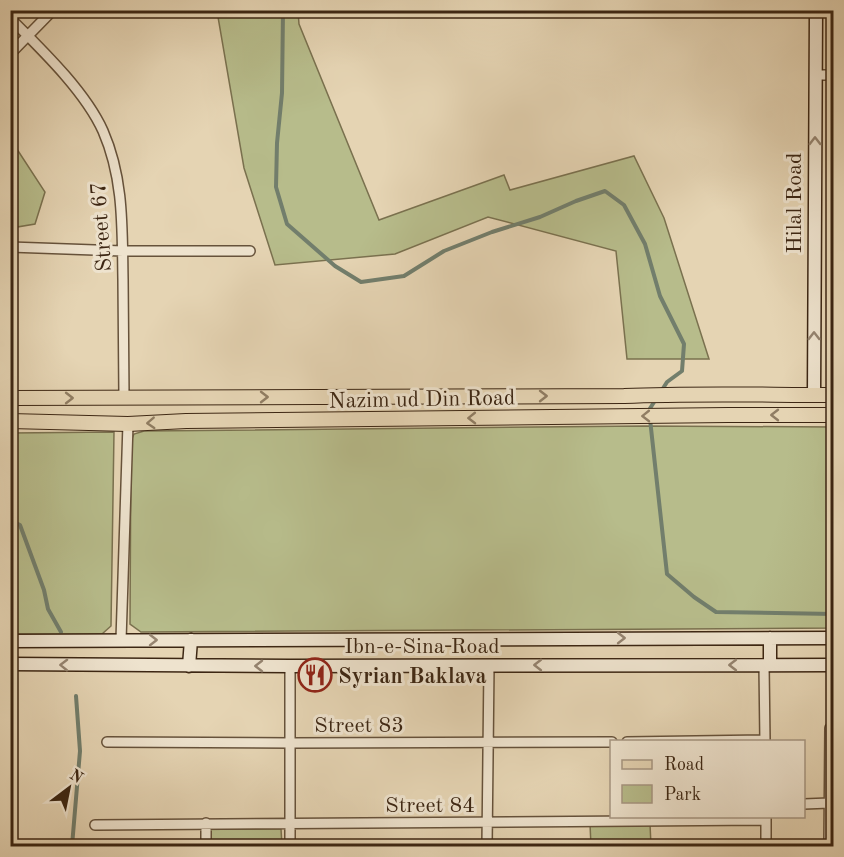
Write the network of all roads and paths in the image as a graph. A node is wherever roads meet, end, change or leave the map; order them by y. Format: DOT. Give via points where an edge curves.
graph roads {
  1 [pos="53,10"];
  2 [pos="816,10"];
  3 [pos="10,18"];
  4 [pos="29,36"];
  5 [pos="10,54"];
  6 [pos="814,75"];
  7 [pos="834,75"];
  8 [pos="10,247"];
  9 [pos="123,250"];
  10 [pos="250,250"];
  11 [pos="725,395"];
  12 [pos="814,395"];
  13 [pos="834,395"];
  14 [pos="10,398"];
  15 [pos="124,398"];
  16 [pos="185,398"];
  17 [pos="728,415"];
  18 [pos="834,415"];
  19 [pos="10,421"];
  20 [pos="186,422"];
  21 [pos="128,424"];
  22 [pos="770,638"];
  23 [pos="834,638"];
  24 [pos="10,640"];
  25 [pos="121,640"];
  26 [pos="190,640"];
  27 [pos="10,664"];
  28 [pos="834,664"];
  29 [pos="489,665"];
  30 [pos="767,665"];
  31 [pos="189,666"];
  32 [pos="290,666"];
  33 [pos="834,724"];
  34 [pos="765,740"];
  35 [pos="107,742"];
  36 [pos="610,742"];
  37 [pos="291,743"];
  38 [pos="488,743"];
  39 [pos="829,803"];
  40 [pos="805,804"];
  41 [pos="766,818"];
  42 [pos="206,823"];
  43 [pos="291,823"];
  44 [pos="487,823"];
  45 [pos="95,825"];
  46 [pos="206,846"];
  47 [pos="290,846"];
  48 [pos="487,846"];
  49 [pos="766,846"];
  50 [pos="829,846"];
  1 -- 4 [label="street"];
  2 -- 6 [label="main road, Hilal Road"];
  3 -- 4 [label="street, Street 67"];
  4 -- 5 [label="street"];
  4 -- 9 [label="street, Street 67" via="63,72 102,129 114,160 120,192"];
  6 -- 7 [label="street"];
  12 -- 6 [label="main road, Hilal Road, one-way"];
  8 -- 9 [label="street"];
  9 -- 10 [label="street"];
  9 -- 15 [label="street, Street 67"];
  11 -- 12 [label="main road, Nazim ud Din Road"];
  16 -- 11 [label="main road, Nazim ud Din Road, one-way"];
  11 -- 17 [label="main road"];
  12 -- 13 [label="main road, Nazim ud Din Road"];
  14 -- 15 [label="main road, Nazim ud Din Road, one-way"];
  15 -- 16 [label="main road, Nazim ud Din Road"];
  16 -- 20 [label="main road"];
  18 -- 17 [label="main road, Nazim ud Din Road, one-way"];
  17 -- 20 [label="main road, Nazim ud Din Road, one-way"];
  19 -- 21 [label="main road, Nazim ud Din Road"];
  20 -- 21 [label="main road, Nazim ud Din Road, one-way"];
  21 -- 25 [label="street"];
  22 -- 23 [label="main road, Ibn-e-Sina Road"];
  26 -- 22 [label="main road, Ibn-e-Sina Road, one-way"];
  22 -- 30 [label="main road"];
  24 -- 25 [label="main road, Ibn-e-Sina Road"];
  25 -- 26 [label="main road, Ibn-e-Sina Road, one-way"];
  26 -- 31 [label="main road"];
  31 -- 27 [label="main road, Ibn-e-Sina Road, one-way"];
  28 -- 30 [label="main road, Ibn-e-Sina Road"];
  30 -- 29 [label="main road, Ibn-e-Sina Road, one-way"];
  29 -- 32 [label="main road, Ibn-e-Sina Road"];
  29 -- 38 [label="street"];
  30 -- 34 [label="street"];
  32 -- 31 [label="main road, Ibn-e-Sina Road, one-way"];
  32 -- 37 [label="street"];
  33 -- 39 [label="street" via="830,728"];
  35 -- 37 [label="street, Street 83"];
  36 -- 38 [label="street, Street 83"];
  37 -- 38 [label="street, Street 83"];
  37 -- 43 [label="street"];
  38 -- 44 [label="street"];
  39 -- 40 [label="street"];
  39 -- 50 [label="street"];
  41 -- 44 [label="street, Street 84"];
  41 -- 49 [label="street"];
  42 -- 43 [label="street, Street 84"];
  42 -- 45 [label="street, Street 84"];
  42 -- 46 [label="street"];
  43 -- 44 [label="street, Street 84"];
  43 -- 47 [label="street"];
  44 -- 48 [label="street"];
}
